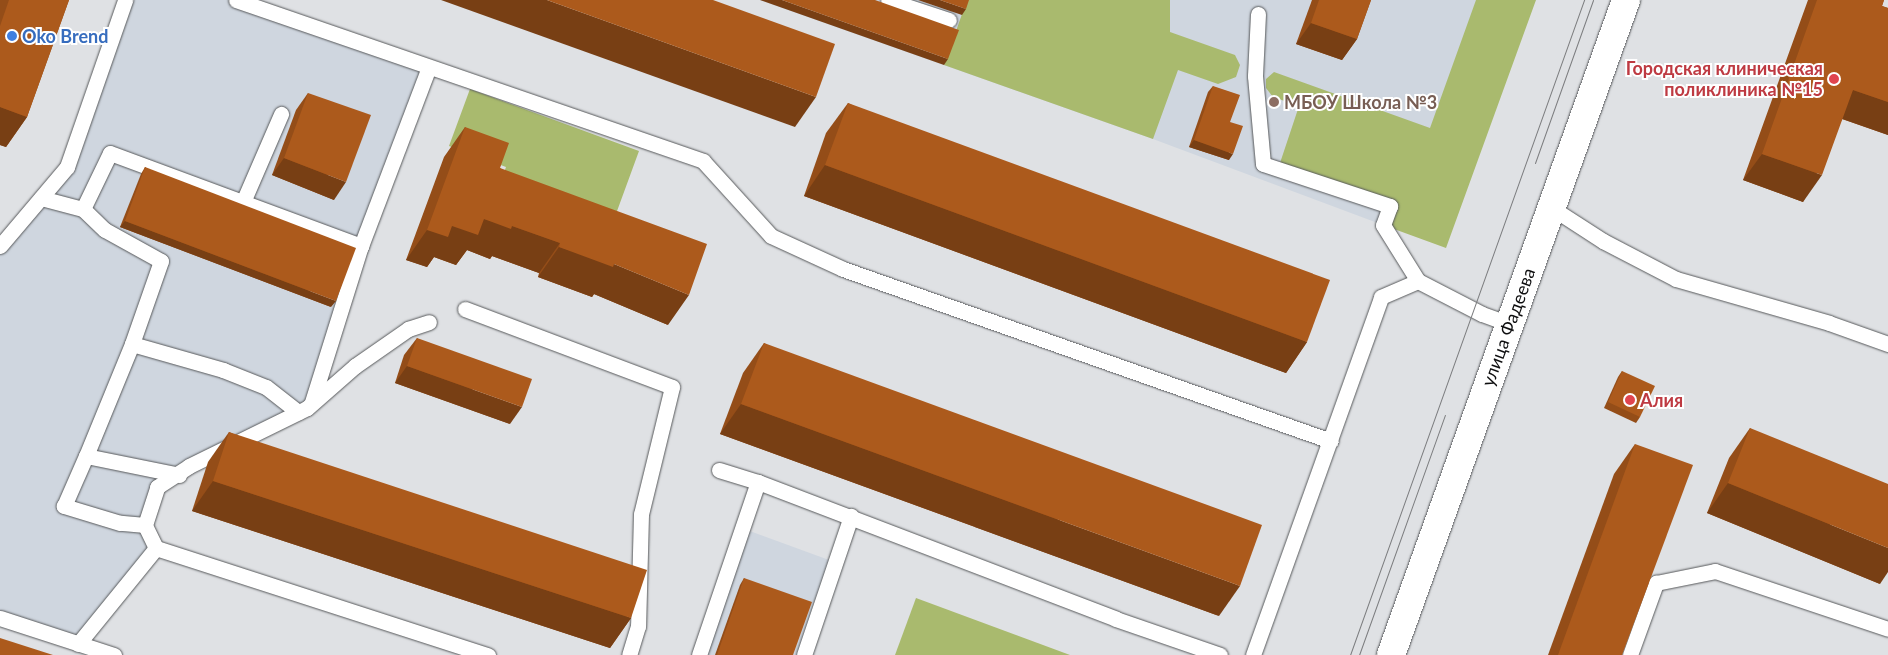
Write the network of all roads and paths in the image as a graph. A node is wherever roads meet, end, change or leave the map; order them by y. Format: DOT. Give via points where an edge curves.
graph roads {
  1 [pos="125,0"];
  2 [pos="236,0"];
  3 [pos="888,0"];
  4 [pos="1626,0"];
  5 [pos="1258,14"];
  6 [pos="949,20"];
  7 [pos="429,67"];
  8 [pos="281,114"];
  9 [pos="41,198"];
  10 [pos="243,202"];
  11 [pos="1552,208"];
  12 [pos="83,209"];
  13 [pos="0,246"];
  14 [pos="362,246"];
  15 [pos="1418,280"];
  16 [pos="465,309"];
  17 [pos="429,322"];
  18 [pos="1509,324"];
  19 [pos="132,344"];
  20 [pos="1888,344"];
  21 [pos="312,403"];
  22 [pos="298,412"];
  23 [pos="1331,441"];
  24 [pos="86,456"];
  25 [pos="719,470"];
  26 [pos="179,475"];
  27 [pos="758,482"];
  28 [pos="851,516"];
  29 [pos="146,525"];
  30 [pos="156,548"];
  31 [pos="0,618"];
  32 [pos="1888,629"];
  33 [pos="78,644"];
  34 [pos="114,655"];
  35 [pos="488,655"];
  36 [pos="629,655"];
  37 [pos="699,655"];
  38 [pos="804,655"];
  39 [pos="1220,655"];
  40 [pos="1253,655"];
  41 [pos="1391,655"];
  42 [pos="1630,655"];
  1 -- 9 [label="lane" via="67,167"];
  2 -- 7 [label="lane"];
  3 -- 6 [label="lane"];
  4 -- 11 [label="street, улица Фадеева"];
  5 -- 15 [label="lane" via="1255,76 1263,164 1390,206 1383,225"];
  7 -- 14 [label="lane"];
  7 -- 23 [label="lane" via="703,161 771,236 843,269"];
  8 -- 10 [label="lane"];
  9 -- 12 [label="lane"];
  9 -- 13 [label="lane"];
  10 -- 12 [label="lane" via="110,153"];
  10 -- 14 [label="lane"];
  11 -- 18 [label="street, улица Фадеева"];
  11 -- 20 [label="lane" via="1676,280 1829,322"];
  12 -- 19 [label="lane" via="105,230 161,262"];
  14 -- 21 [label="lane"];
  15 -- 18 [label="lane" via="1482,314"];
  15 -- 23 [label="lane" via="1380,297"];
  16 -- 36 [label="lane" via="672,386 641,514 638,626"];
  17 -- 21 [label="lane" via="408,329 363,360"];
  18 -- 41 [label="street, улица Фадеева"];
  19 -- 22 [label="lane" via="223,370 266,387"];
  19 -- 24 [label="lane"];
  21 -- 22 [label="lane"];
  22 -- 26 [label="lane" via="189,466"];
  23 -- 40 [label="lane"];
  24 -- 26 [label="lane"];
  24 -- 29 [label="lane" via="64,506 120,523"];
  25 -- 27 [label="lane"];
  26 -- 29 [label="lane" via="157,487"];
  27 -- 28 [label="lane"];
  27 -- 37 [label="lane"];
  28 -- 38 [label="lane"];
  28 -- 39 [label="lane" via="1116,619"];
  29 -- 30 [label="lane"];
  30 -- 33 [label="lane"];
  30 -- 35 [label="lane"];
  31 -- 33 [label="lane"];
  32 -- 42 [label="lane" via="1715,571 1656,583"];
  33 -- 34 [label="lane"];
}
